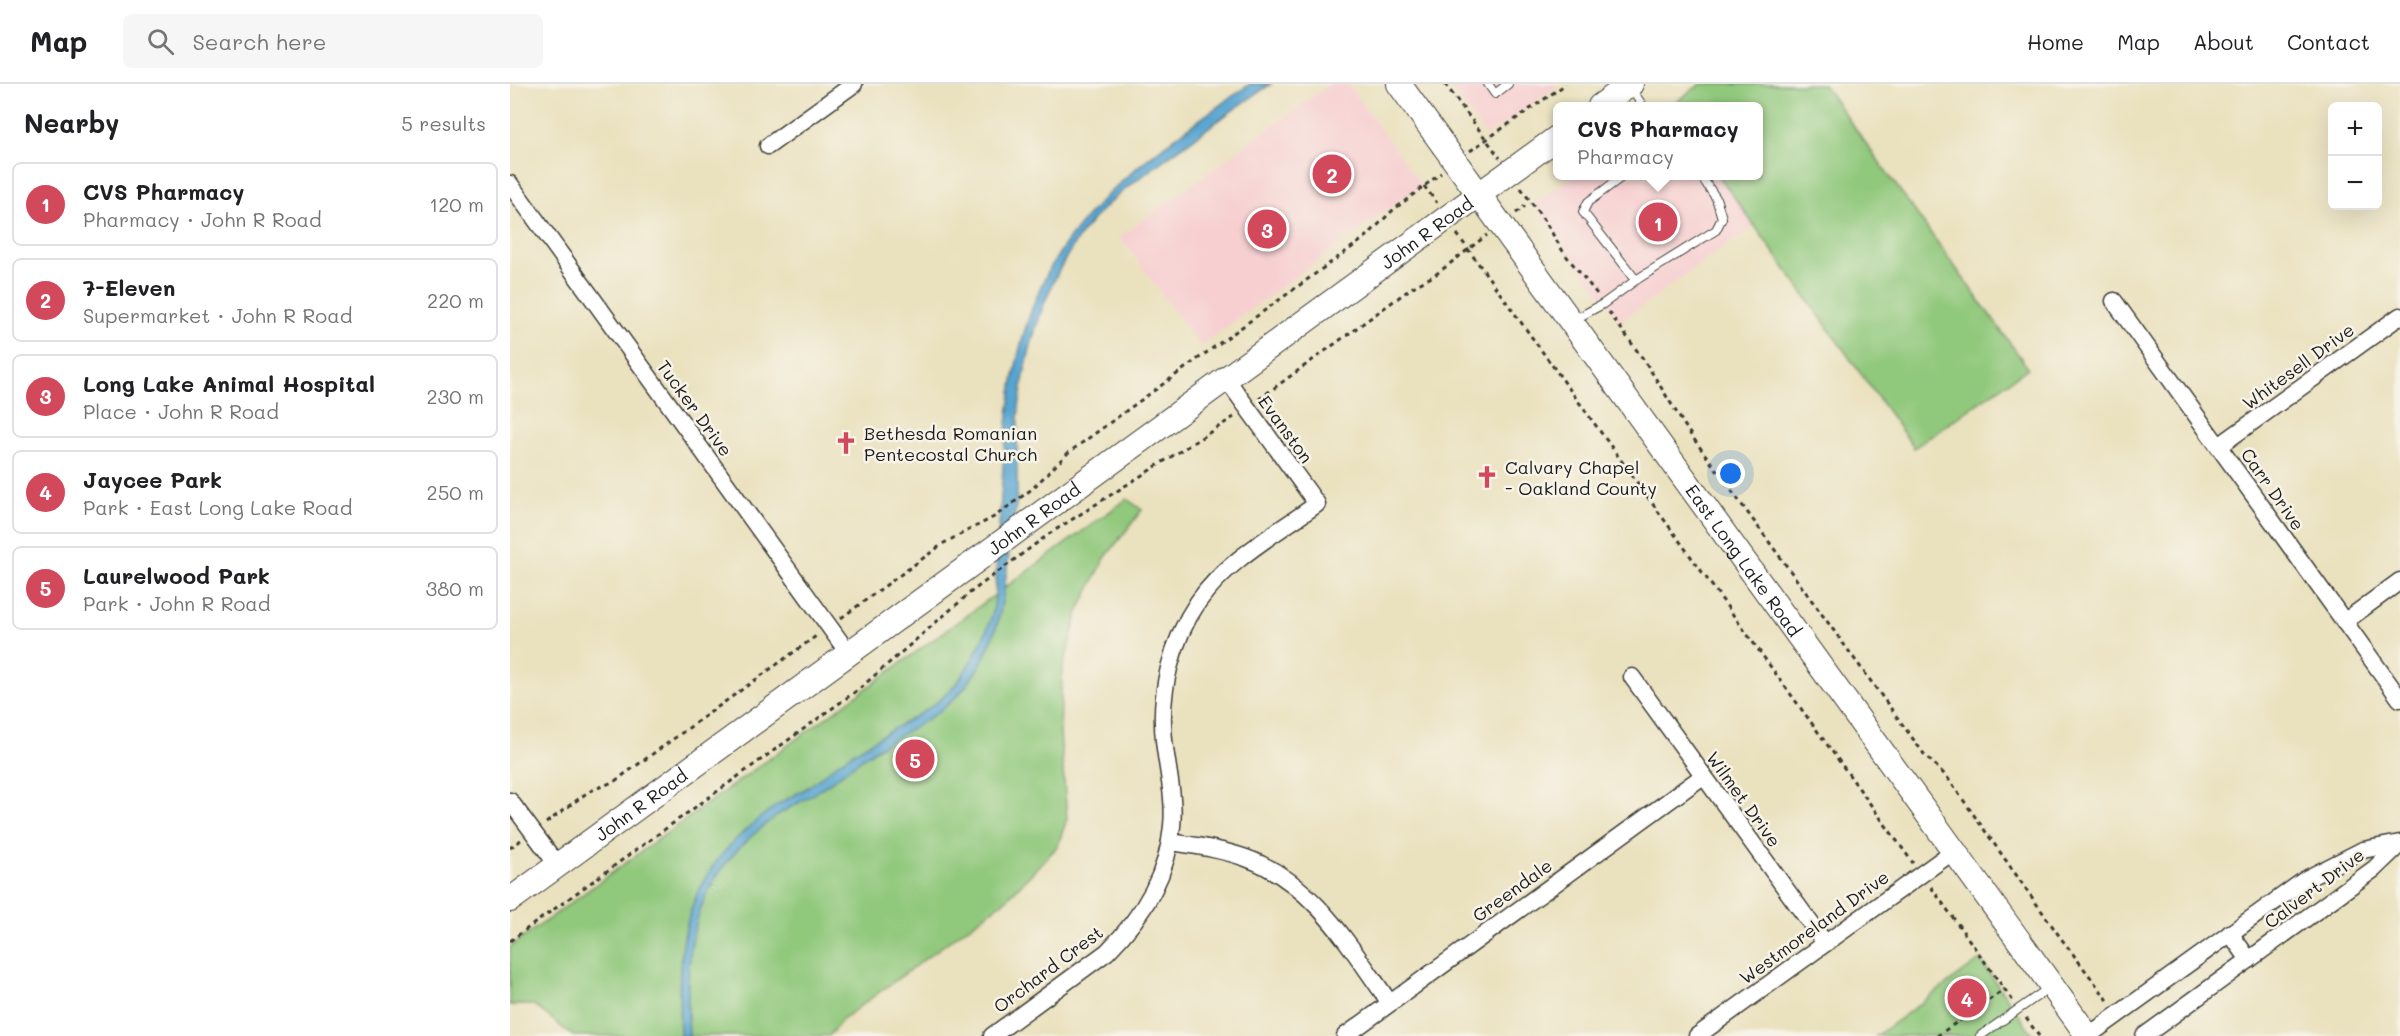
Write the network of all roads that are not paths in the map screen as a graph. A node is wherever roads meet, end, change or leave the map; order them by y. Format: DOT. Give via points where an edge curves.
graph roads {
  1 [pos="854,84"];
  2 [pos="1399,84"];
  3 [pos="1488,84"];
  4 [pos="1508,84"];
  5 [pos="1630,85"];
  6 [pos="1606,102"];
  7 [pos="1640,102"];
  8 [pos="1553,140"];
  9 [pos="768,146"];
  10 [pos="1617,180"];
  11 [pos="1704,180"];
  12 [pos="510,184"];
  13 [pos="1478,194"];
  14 [pos="1636,280"];
  15 [pos="2114,302"];
  16 [pos="2400,316"];
  17 [pos="1571,321"];
  18 [pos="1225,377"];
  19 [pos="2219,447"];
  20 [pos="1317,504"];
  21 [pos="2400,581"];
  22 [pos="2344,622"];
  23 [pos="849,654"];
  24 [pos="1632,677"];
  25 [pos="2400,699"];
  26 [pos="1703,776"];
  27 [pos="510,801"];
  28 [pos="1170,842"];
  29 [pos="2400,844"];
  30 [pos="1954,850"];
  31 [pos="558,866"];
  32 [pos="510,900"];
  33 [pos="2230,933"];
  34 [pos="1826,943"];
  35 [pos="2249,960"];
  36 [pos="2052,986"];
  37 [pos="1390,1004"];
  38 [pos="992,1036"];
  39 [pos="1345,1036"];
  40 [pos="1696,1036"];
  41 [pos="1980,1036"];
  42 [pos="2088,1036"];
  43 [pos="2145,1036"];
  1 -- 9 [label="street"];
  2 -- 13 [label="main road, East Long Lake Road"];
  3 -- 4 [label="lane" via="1495,94"];
  5 -- 6 [label="main road"];
  5 -- 7 [label="lane"];
  8 -- 13 [label="main road, John R Road"];
  10 -- 14 [label="lane" via="1588,201 1583,212"];
  11 -- 14 [label="lane" via="1716,198 1722,218 1716,230"];
  12 -- 23 [label="street, Tucker Drive"];
  13 -- 17 [label="main road, East Long Lake Road"];
  13 -- 18 [label="main road, John R Road"];
  14 -- 17 [label="lane"];
  15 -- 19 [label="street, Carr Drive"];
  16 -- 19 [label="street, Whitesell Drive"];
  17 -- 30 [label="main road, East Long Lake Road"];
  18 -- 20 [label="street, Evanston"];
  18 -- 23 [label="main road, John R Road"];
  19 -- 22 [label="street, Carr Drive"];
  20 -- 28 [label="street, Orchard Crest" via="1225,572 1198,602 1182,631 1172,654 1163,699 1173,801"];
  21 -- 22 [label="street"];
  22 -- 25 [label="street, Carr Drive"];
  23 -- 31 [label="main road, John R Road"];
  24 -- 26 [label="street, Wilmet Drive"];
  26 -- 34 [label="street, Wilmet Drive"];
  26 -- 37 [label="street, Greendale"];
  27 -- 31 [label="street"];
  28 -- 37 [label="street" via="1248,859 1300,890 1327,917"];
  28 -- 38 [label="street, Orchard Crest" via="1160,879 1123,936 1089,966"];
  29 -- 33 [label="street, Calvert Drive" via="2363,850 2320,870"];
  29 -- 35 [label="street, Calvert Drive" via="2374,870"];
  30 -- 34 [label="street, Westmoreland Drive"];
  30 -- 36 [label="main road, East Long Lake Road"];
  31 -- 32 [label="main road, John R Road"];
  33 -- 35 [label="street"];
  33 -- 42 [label="street, Calvert Drive"];
  34 -- 40 [label="street, Westmoreland Drive"];
  35 -- 43 [label="street, Calvert Drive"];
  36 -- 41 [label="lane"];
  36 -- 42 [label="main road, East Long Lake Road"];
  37 -- 39 [label="street, Greendale"];
}
